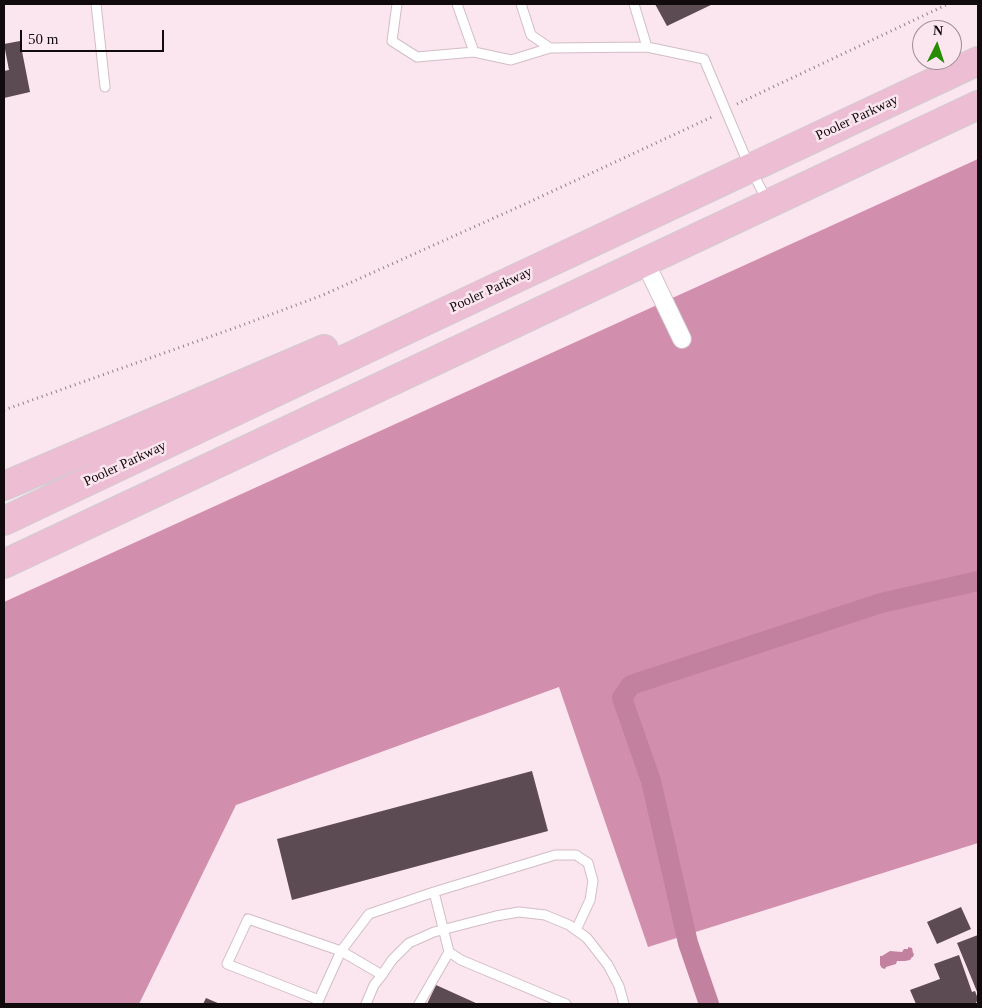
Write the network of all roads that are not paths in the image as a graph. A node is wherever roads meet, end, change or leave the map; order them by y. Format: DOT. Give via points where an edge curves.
graph roads {
  1 [pos="96,4"];
  2 [pos="397,4"];
  3 [pos="458,4"];
  4 [pos="521,4"];
  5 [pos="634,4"];
  6 [pos="647,47"];
  7 [pos="550,48"];
  8 [pos="474,52"];
  9 [pos="978,61"];
  10 [pos="105,87"];
  11 [pos="978,105"];
  12 [pos="750,168"];
  13 [pos="685,199"];
  14 [pos="769,204"];
  15 [pos="645,262"];
  16 [pos="682,339"];
  17 [pos="4,486"];
  18 [pos="4,521"];
  19 [pos="4,564"];
  20 [pos="434,892"];
  21 [pos="444,930"];
  22 [pos="576,930"];
  23 [pos="341,952"];
  24 [pos="450,952"];
  25 [pos="382,975"];
  26 [pos="318,1002"];
  27 [pos="366,1004"];
  28 [pos="419,1004"];
  29 [pos="566,1004"];
  30 [pos="624,1004"];
  1 -- 10 [label="lane"];
  2 -- 8 [label="lane" via="392,41 417,58"];
  3 -- 8 [label="lane"];
  4 -- 7 [label="lane" via="531,35"];
  5 -- 6 [label="lane"];
  6 -- 7 [label="lane"];
  6 -- 12 [label="lane" via="704,59"];
  7 -- 8 [label="lane" via="511,60"];
  9 -- 12 [label="main road, Pooler Parkway"];
  11 -- 14 [label="main road"];
  12 -- 13 [label="main road, Pooler Parkway"];
  12 -- 14 [label="lane"];
  13 -- 17 [label="main road"];
  13 -- 18 [label="main road, Pooler Parkway"];
  14 -- 15 [label="main road"];
  15 -- 16 [label="street"];
  15 -- 19 [label="main road"];
  20 -- 21 [label="lane"];
  20 -- 22 [label="lane" via="555,855 576,854 588,863 594,881 590,900"];
  20 -- 23 [label="lane" via="369,914"];
  21 -- 22 [label="lane" via="519,912 545,915"];
  21 -- 24 [label="lane"];
  21 -- 25 [label="lane" via="409,943"];
  22 -- 30 [label="lane" via="587,938 608,965"];
  23 -- 25 [label="lane"];
  23 -- 26 [label="lane"];
  23 -- 26 [label="lane" via="248,919 227,964"];
  24 -- 28 [label="lane"];
  24 -- 29 [label="lane" via="461,960"];
  25 -- 27 [label="lane"];
}
